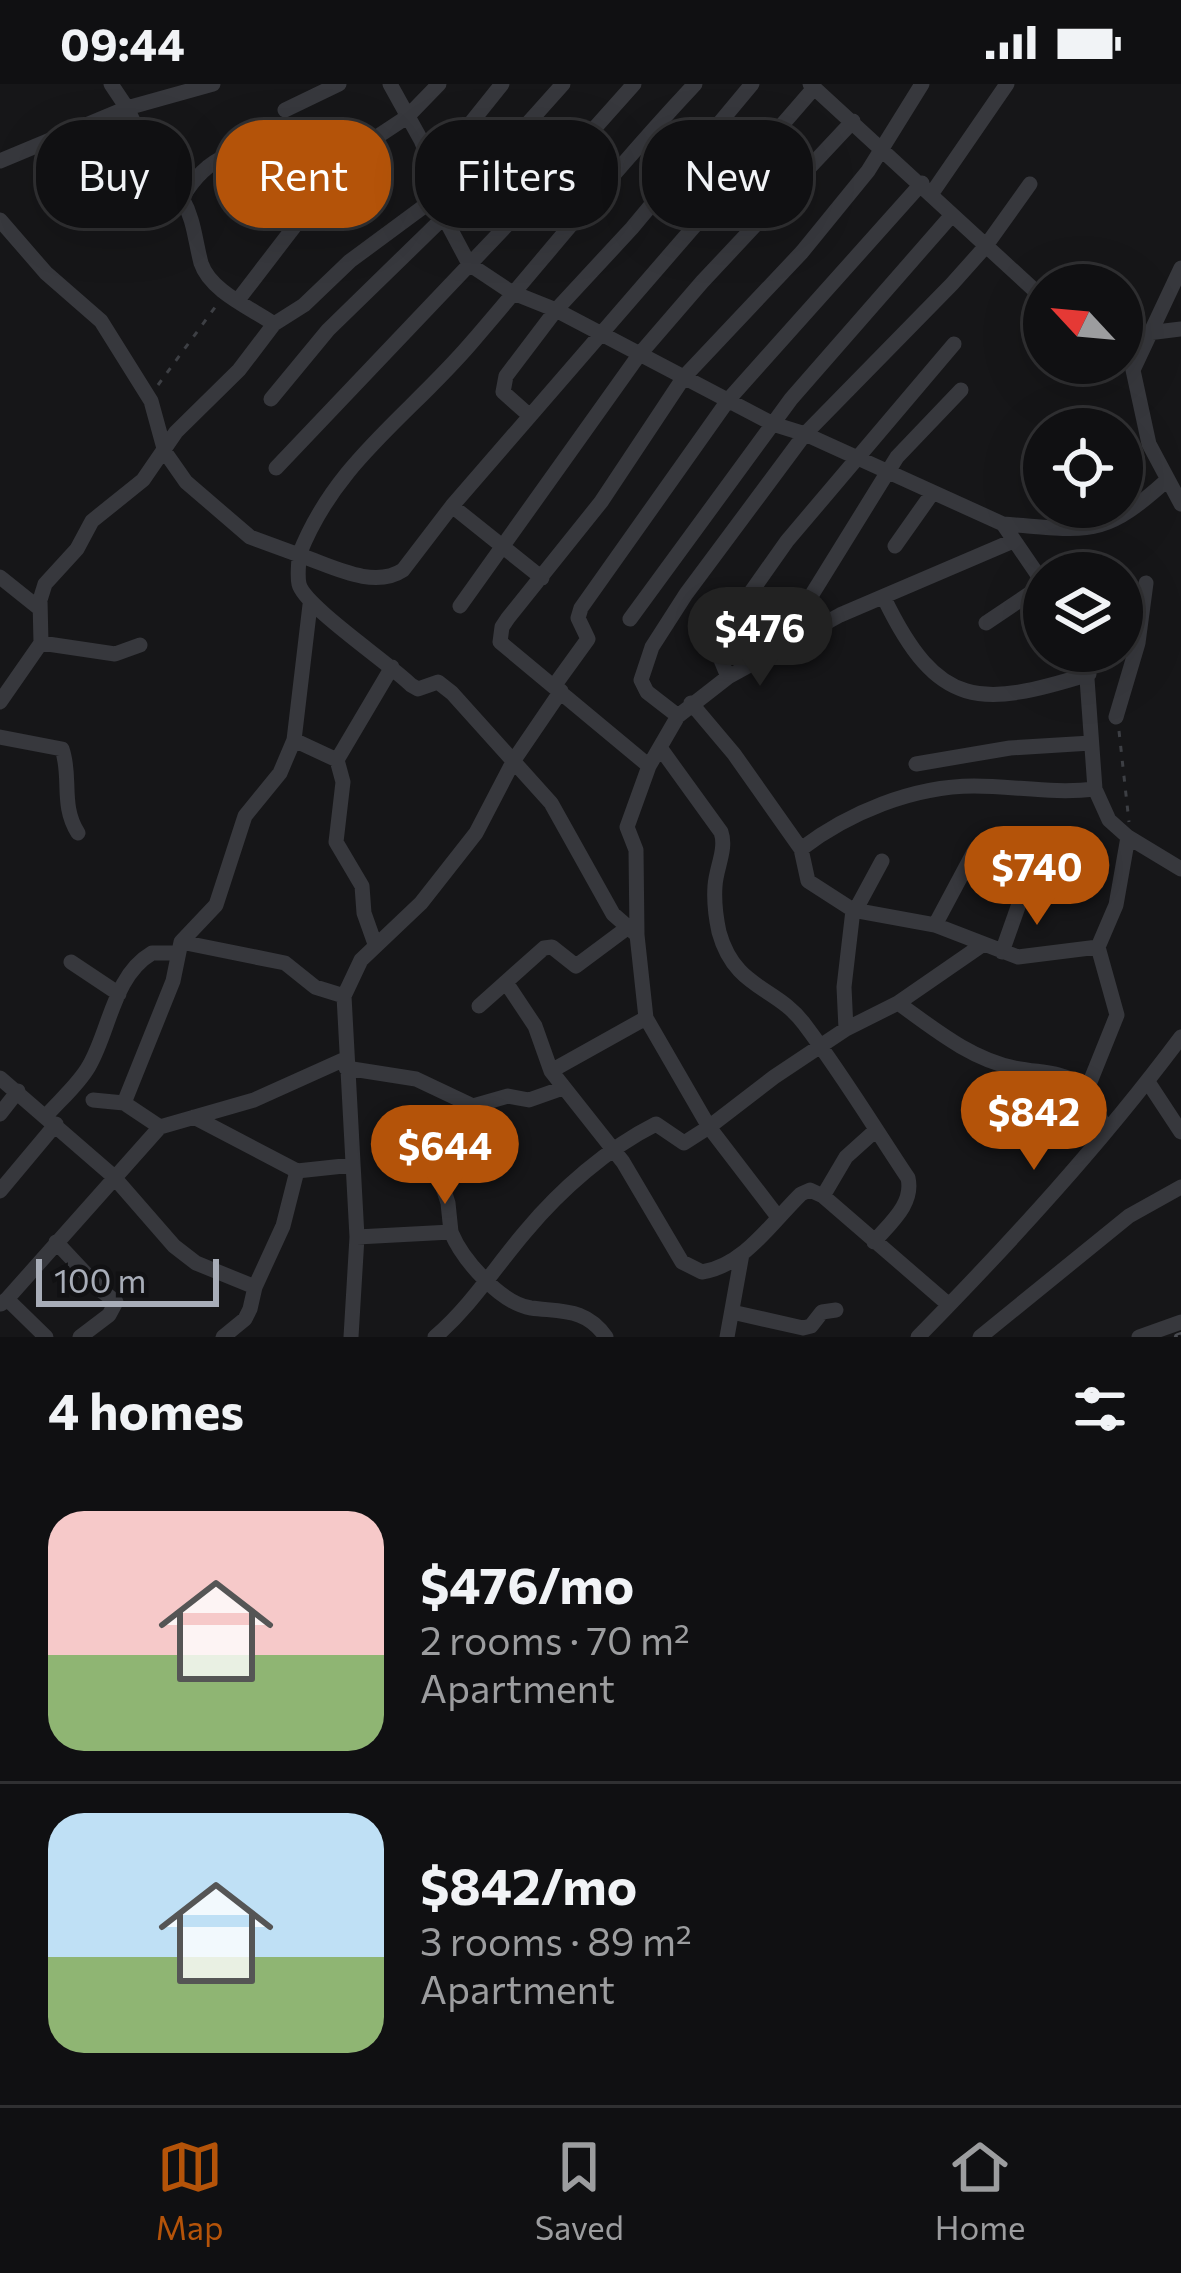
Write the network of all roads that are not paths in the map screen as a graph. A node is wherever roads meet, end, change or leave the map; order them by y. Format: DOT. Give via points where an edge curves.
graph roads {
  1 [pos="111,84"];
  2 [pos="213,84"];
  3 [pos="339,84"];
  4 [pos="390,84"];
  5 [pos="439,84"];
  6 [pos="502,84"];
  7 [pos="563,84"];
  8 [pos="634,84"];
  9 [pos="695,84"];
  10 [pos="752,84"];
  11 [pos="922,84"];
  12 [pos="1007,84"];
  13 [pos="821,88"];
  14 [pos="127,108"];
  15 [pos="285,110"];
  16 [pos="407,117"];
  17 [pos="133,120"];
  18 [pos="473,120"];
  19 [pos="531,120"];
  20 [pos="853,121"];
  21 [pos="391,128"];
  22 [pos="415,133"];
  23 [pos="883,149"];
  24 [pos="0,161"];
  25 [pos="216,161"];
  26 [pos="192,184"];
  27 [pos="1030,184"];
  28 [pos="927,188"];
  29 [pos="415,214"];
  30 [pos="952,215"];
  31 [pos="0,220"];
  32 [pos="192,228"];
  33 [pos="289,228"];
  34 [pos="433,228"];
  35 [pos="450,228"];
  36 [pos="985,247"];
  37 [pos="469,264"];
  38 [pos="1181,268"];
  39 [pos="1023,280"];
  40 [pos="511,292"];
  41 [pos="231,295"];
  42 [pos="556,310"];
  43 [pos="274,324"];
  44 [pos="1181,329"];
  45 [pos="1148,333"];
  46 [pos="598,334"];
  47 [pos="1143,341"];
  48 [pos="954,344"];
  49 [pos="639,356"];
  50 [pos="684,377"];
  51 [pos="1132,384"];
  52 [pos="962,390"];
  53 [pos="271,399"];
  54 [pos="729,399"];
  55 [pos="530,416"];
  56 [pos="773,424"];
  57 [pos="805,434"];
  58 [pos="165,452"];
  59 [pos="856,459"];
  60 [pos="276,467"];
  61 [pos="888,474"];
  62 [pos="1167,480"];
  63 [pos="931,495"];
  64 [pos="1181,504"];
  65 [pos="452,506"];
  66 [pos="1003,524"];
  67 [pos="1013,541"];
  68 [pos="501,545"];
  69 [pos="895,546"];
  70 [pos="299,555"];
  71 [pos="0,577"];
  72 [pos="542,578"];
  73 [pos="1146,583"];
  74 [pos="1143,594"];
  75 [pos="884,598"];
  76 [pos="310,604"];
  77 [pos="460,606"];
  78 [pos="40,609"];
  79 [pos="629,620"];
  80 [pos="986,623"];
  81 [pos="804,636"];
  82 [pos="41,643"];
  83 [pos="140,645"];
  84 [pos="392,668"];
  85 [pos="1124,672"];
  86 [pos="1089,674"];
  87 [pos="728,677"];
  88 [pos="558,689"];
  89 [pos="0,702"];
  90 [pos="691,703"];
  91 [pos="678,716"];
  92 [pos="1116,717"];
  93 [pos="0,737"];
  94 [pos="294,740"];
  95 [pos="1091,743"];
  96 [pos="661,749"];
  97 [pos="338,760"];
  98 [pos="514,760"];
  99 [pos="916,764"];
  100 [pos="649,766"];
  101 [pos="1094,789"];
  102 [pos="78,833"];
  103 [pos="1125,835"];
  104 [pos="801,849"];
  105 [pos="975,850"];
  106 [pos="882,861"];
  107 [pos="1181,869"];
  108 [pos="1025,887"];
  109 [pos="854,911"];
  110 [pos="935,925"];
  111 [pos="632,932"];
  112 [pos="375,944"];
  113 [pos="982,945"];
  114 [pos="179,947"];
  115 [pos="1098,947"];
  116 [pos="1002,952"];
  117 [pos="71,962"];
  118 [pos="507,984"];
  119 [pos="119,994"];
  120 [pos="344,996"];
  121 [pos="898,1003"];
  122 [pos="479,1006"];
  123 [pos="646,1018"];
  124 [pos="846,1029"];
  125 [pos="1181,1037"];
  126 [pos="818,1047"];
  127 [pos="345,1064"];
  128 [pos="551,1071"];
  129 [pos="0,1078"];
  130 [pos="1148,1082"];
  131 [pos="1088,1087"];
  132 [pos="563,1088"];
  133 [pos="18,1091"];
  134 [pos="94,1100"];
  135 [pos="124,1103"];
  136 [pos="0,1114"];
  137 [pos="194,1117"];
  138 [pos="51,1120"];
  139 [pos="710,1126"];
  140 [pos="160,1127"];
  141 [pos="876,1130"];
  142 [pos="1106,1130"];
  143 [pos="1181,1132"];
  144 [pos="614,1150"];
  145 [pos="353,1165"];
  146 [pos="297,1171"];
  147 [pos="113,1176"];
  148 [pos="440,1178"];
  149 [pos="1181,1187"];
  150 [pos="0,1191"];
  151 [pos="823,1196"];
  152 [pos="778,1217"];
  153 [pos="451,1232"];
  154 [pos="357,1237"];
  155 [pos="56,1242"];
  156 [pos="874,1242"];
  157 [pos="742,1254"];
  158 [pos="489,1282"];
  159 [pos="255,1287"];
  160 [pos="3,1302"];
  161 [pos="949,1305"];
  162 [pos="836,1310"];
  163 [pos="732,1312"];
  164 [pos="1181,1322"];
  165 [pos="46,1337"];
  166 [pos="80,1337"];
  167 [pos="223,1337"];
  168 [pos="351,1337"];
  169 [pos="435,1337"];
  170 [pos="606,1337"];
  171 [pos="727,1337"];
  172 [pos="918,1337"];
  173 [pos="980,1337"];
  174 [pos="1138,1337"];
  1 -- 14 [label="street"];
  2 -- 14 [label="street"];
  3 -- 15 [label="street"];
  4 -- 16 [label="street"];
  5 -- 16 [label="street"];
  6 -- 18 [label="street"];
  7 -- 19 [label="street"];
  8 -- 37 [label="street"];
  9 -- 40 [label="street"];
  10 -- 42 [label="street"];
  11 -- 23 [label="street"];
  12 -- 28 [label="street"];
  13 -- 20 [label="street"];
  13 -- 46 [label="street"];
  14 -- 17 [label="street"];
  14 -- 24 [label="street"];
  16 -- 21 [label="street"];
  16 -- 22 [label="street"];
  20 -- 23 [label="street"];
  20 -- 49 [label="street"];
  23 -- 28 [label="street"];
  23 -- 50 [label="street" via="802,252"];
  25 -- 26 [label="street"];
  27 -- 36 [label="street"];
  28 -- 30 [label="street"];
  28 -- 54 [label="street"];
  29 -- 43 [label="street"];
  30 -- 36 [label="street"];
  30 -- 56 [label="street"];
  31 -- 58 [label="street" via="46,274 94,311 146,393"];
  32 -- 41 [label="street" via="206,272"];
  33 -- 41 [label="street"];
  34 -- 53 [label="street"];
  35 -- 37 [label="street"];
  36 -- 39 [label="street"];
  36 -- 57 [label="street"];
  37 -- 40 [label="street"];
  37 -- 60 [label="street"];
  38 -- 45 [label="street"];
  40 -- 42 [label="street"];
  40 -- 70 [label="street" via="348,470"];
  41 -- 43 [label="street"];
  42 -- 46 [label="street"];
  42 -- 55 [label="street" via="502,383"];
  43 -- 58 [label="street"];
  44 -- 45 [label="street"];
  45 -- 47 [label="street"];
  46 -- 49 [label="street"];
  46 -- 55 [label="street"];
  48 -- 59 [label="street"];
  49 -- 50 [label="street"];
  49 -- 68 [label="street"];
  50 -- 54 [label="street"];
  50 -- 72 [label="street"];
  51 -- 62 [label="street"];
  52 -- 61 [label="street"];
  54 -- 56 [label="street"];
  54 -- 88 [label="street" via="581,608 588,639"];
  55 -- 65 [label="street"];
  56 -- 57 [label="street"];
  56 -- 79 [label="street"];
  57 -- 59 [label="street"];
  57 -- 91 [label="street" via="652,647 642,685"];
  58 -- 70 [label="street" via="186,482 250,537"];
  58 -- 78 [label="street" via="130,494 92,521 45,584"];
  59 -- 61 [label="street"];
  59 -- 87 [label="street" via="720,636 716,648"];
  61 -- 63 [label="street"];
  61 -- 81 [label="street" via="797,617"];
  62 -- 64 [label="street"];
  62 -- 66 [label="street" via="1128,515 1095,528"];
  63 -- 66 [label="street"];
  63 -- 69 [label="street"];
  65 -- 68 [label="street"];
  65 -- 70 [label="street" via="393,577 370,579"];
  66 -- 67 [label="street"];
  67 -- 75 [label="street"];
  67 -- 80 [label="street" via="1044,584"];
  68 -- 72 [label="street"];
  68 -- 77 [label="street"];
  70 -- 76 [label="street" via="299,585"];
  71 -- 78 [label="street"];
  72 -- 88 [label="street" via="500,634"];
  73 -- 74 [label="street"];
  75 -- 81 [label="street"];
  75 -- 86 [label="street" via="913,647 962,692 1015,694"];
  76 -- 84 [label="street"];
  76 -- 94 [label="street"];
  78 -- 82 [label="street"];
  81 -- 87 [label="street"];
  82 -- 83 [label="street" via="115,654"];
  82 -- 89 [label="street"];
  84 -- 97 [label="street"];
  84 -- 98 [label="street" via="416,688 443,685"];
  85 -- 92 [label="street"];
  86 -- 95 [label="street"];
  87 -- 90 [label="street"];
  88 -- 98 [label="street"];
  88 -- 100 [label="street"];
  90 -- 91 [label="street"];
  90 -- 104 [label="street"];
  91 -- 96 [label="street"];
  93 -- 102 [label="street" via="62,749 66,809"];
  94 -- 97 [label="street"];
  94 -- 114 [label="street" via="280,773 245,816 216,905"];
  95 -- 99 [label="street"];
  95 -- 101 [label="street"];
  96 -- 100 [label="street"];
  96 -- 126 [label="street" via="724,841 714,889 732,959 744,978 803,1022"];
  97 -- 112 [label="street" via="336,842 362,886"];
  98 -- 111 [label="street" via="551,803"];
  98 -- 112 [label="street" via="448,873"];
  100 -- 111 [label="street" via="627,826 636,850"];
  101 -- 103 [label="street"];
  101 -- 104 [label="street" via="936,790 845,819"];
  103 -- 107 [label="street"];
  103 -- 115 [label="street" via="1116,905"];
  104 -- 109 [label="street" via="808,880"];
  105 -- 110 [label="street"];
  106 -- 109 [label="street"];
  108 -- 116 [label="street"];
  109 -- 110 [label="street"];
  109 -- 124 [label="street"];
  110 -- 113 [label="street"];
  111 -- 118 [label="street" via="576,966 544,948"];
  111 -- 123 [label="street"];
  112 -- 120 [label="street"];
  113 -- 116 [label="street"];
  113 -- 121 [label="street"];
  114 -- 119 [label="street" via="145,957"];
  114 -- 120 [label="street" via="285,964"];
  114 -- 135 [label="street"];
  115 -- 116 [label="street" via="1029,958"];
  115 -- 131 [label="street" via="1117,1015"];
  117 -- 119 [label="street"];
  118 -- 122 [label="street"];
  118 -- 128 [label="street" via="535,1026"];
  119 -- 138 [label="street" via="87,1070"];
  120 -- 127 [label="street"];
  121 -- 124 [label="street"];
  121 -- 131 [label="street" via="979,1055"];
  123 -- 128 [label="street"];
  123 -- 139 [label="street"];
  124 -- 126 [label="street"];
  125 -- 130 [label="street"];
  126 -- 139 [label="street"];
  126 -- 141 [label="street"];
  127 -- 132 [label="street" via="416,1079 473,1106"];
  127 -- 137 [label="street"];
  127 -- 145 [label="street"];
  128 -- 132 [label="street"];
  129 -- 133 [label="street"];
  130 -- 142 [label="street"];
  130 -- 143 [label="street"];
  131 -- 142 [label="street"];
  132 -- 144 [label="street"];
  133 -- 136 [label="street"];
  133 -- 138 [label="street"];
  134 -- 135 [label="street"];
  135 -- 140 [label="street"];
  137 -- 140 [label="street"];
  137 -- 146 [label="street"];
  138 -- 147 [label="street"];
  138 -- 150 [label="street"];
  139 -- 144 [label="street" via="684,1143 656,1124"];
  139 -- 152 [label="street"];
  140 -- 147 [label="street"];
  141 -- 151 [label="street" via="846,1157"];
  141 -- 156 [label="street" via="911,1186"];
  142 -- 161 [label="street"];
  144 -- 157 [label="street" via="690,1269 712,1271"];
  144 -- 158 [label="street" via="549,1205"];
  145 -- 146 [label="street"];
  145 -- 154 [label="street"];
  146 -- 159 [label="street"];
  147 -- 155 [label="street"];
  147 -- 159 [label="street" via="174,1246"];
  148 -- 153 [label="street"];
  149 -- 173 [label="street" via="1103,1235"];
  151 -- 152 [label="street" via="801,1194"];
  151 -- 156 [label="street"];
  152 -- 157 [label="street"];
  153 -- 154 [label="street"];
  153 -- 158 [label="street"];
  154 -- 168 [label="street"];
  155 -- 160 [label="street"];
  155 -- 166 [label="street" via="116,1302"];
  156 -- 161 [label="street"];
  157 -- 163 [label="street"];
  158 -- 169 [label="street"];
  158 -- 170 [label="street" via="522,1305 582,1315"];
  159 -- 167 [label="street" via="245,1319"];
  160 -- 165 [label="street"];
  161 -- 172 [label="street"];
  162 -- 163 [label="street" via="803,1328"];
  163 -- 171 [label="street"];
  164 -- 174 [label="street"];
}
